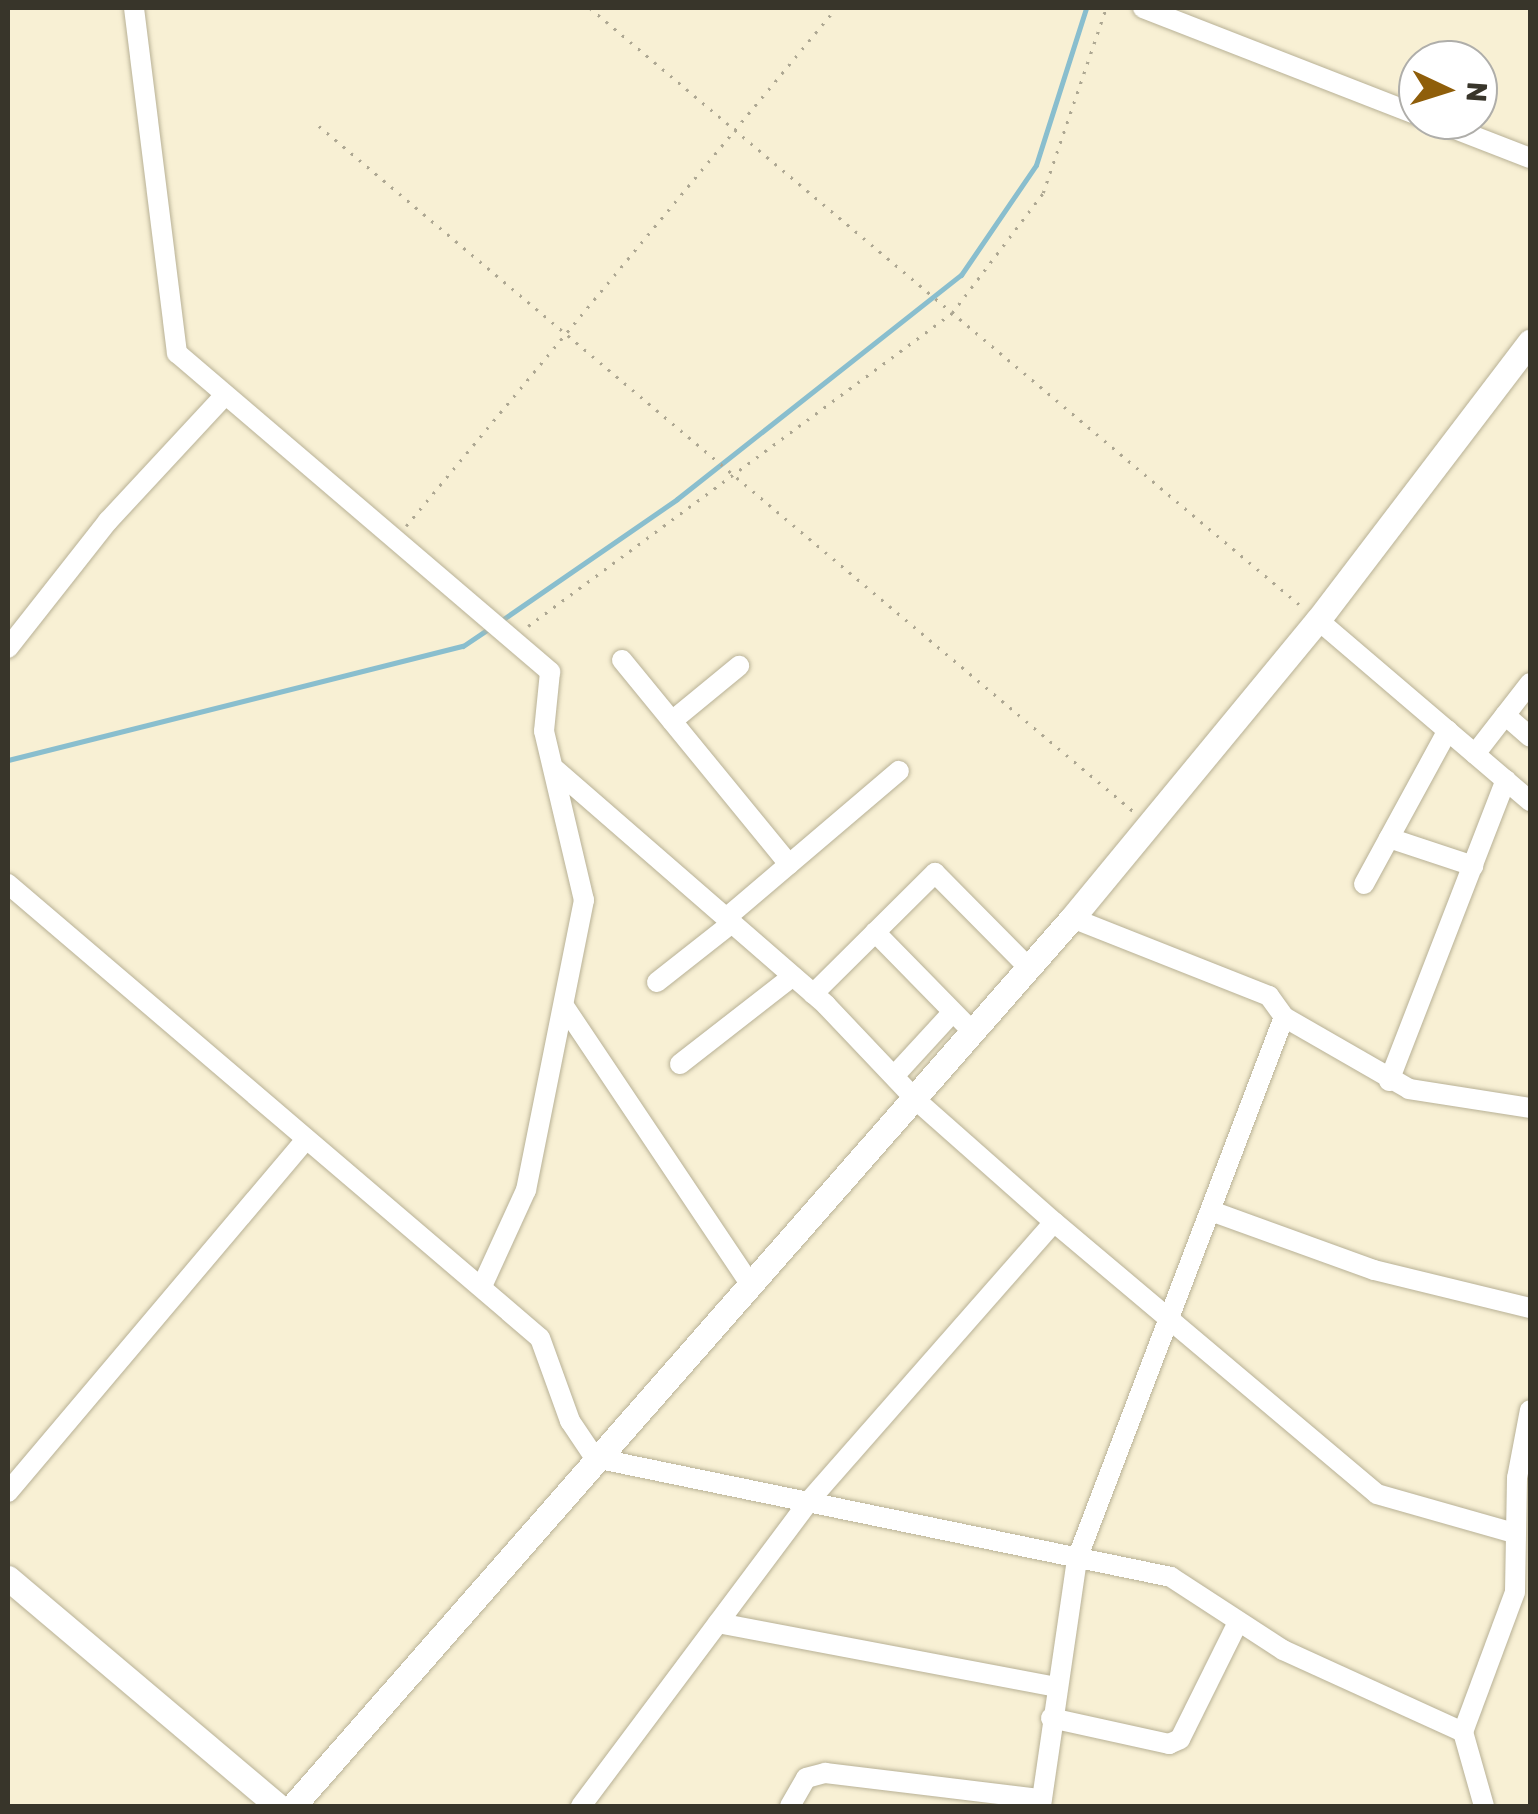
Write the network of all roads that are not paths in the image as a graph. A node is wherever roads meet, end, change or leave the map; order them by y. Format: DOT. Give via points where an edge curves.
graph roads {
  1 [pos="134,8"];
  2 [pos="1151,9"];
  3 [pos="1398,106"];
  4 [pos="1484,140"];
  5 [pos="1530,158"];
  6 [pos="1530,342"];
  7 [pos="225,395"];
  8 [pos="1318,620"];
  9 [pos="8,648"];
  10 [pos="622,660"];
  11 [pos="740,666"];
  12 [pos="1530,683"];
  13 [pos="1505,715"];
  14 [pos="672,721"];
  15 [pos="1448,730"];
  16 [pos="1530,737"];
  17 [pos="1475,754"];
  18 [pos="556,770"];
  19 [pos="899,771"];
  20 [pos="1506,780"];
  21 [pos="1530,801"];
  22 [pos="1389,838"];
  23 [pos="790,864"];
  24 [pos="1473,866"];
  25 [pos="8,884"];
  26 [pos="1364,884"];
  27 [pos="1072,918"];
  28 [pos="729,920"];
  29 [pos="876,932"];
  30 [pos="1029,968"];
  31 [pos="793,976"];
  32 [pos="656,982"];
  33 [pos="813,994"];
  34 [pos="564,1006"];
  35 [pos="952,1013"];
  36 [pos="1284,1017"];
  37 [pos="973,1032"];
  38 [pos="680,1064"];
  39 [pos="894,1076"];
  40 [pos="1390,1080"];
  41 [pos="916,1100"];
  42 [pos="1530,1108"];
  43 [pos="306,1139"];
  44 [pos="1211,1211"];
  45 [pos="1054,1222"];
  46 [pos="748,1281"];
  47 [pos="482,1286"];
  48 [pos="1530,1308"];
  49 [pos="1172,1316"];
  50 [pos="1530,1410"];
  51 [pos="595,1458"];
  52 [pos="8,1492"];
  53 [pos="809,1501"];
  54 [pos="1514,1533"];
  55 [pos="1077,1558"];
  56 [pos="8,1578"];
  57 [pos="718,1623"];
  58 [pos="1237,1624"];
  59 [pos="1056,1686"];
  60 [pos="1051,1718"];
  61 [pos="1463,1732"];
  62 [pos="1041,1803"];
  63 [pos="278,1806"];
  64 [pos="293,1806"];
  65 [pos="581,1806"];
  66 [pos="790,1806"];
  67 [pos="1484,1806"];
  1 -- 7 [label="street" via="178,353"];
  2 -- 3 [label="street"];
  4 -- 5 [label="street"];
  6 -- 8 [label="street"];
  7 -- 9 [label="street" via="108,521"];
  7 -- 18 [label="street" via="550,672 544,731"];
  8 -- 15 [label="street"];
  8 -- 27 [label="street"];
  10 -- 14 [label="street"];
  11 -- 14 [label="street"];
  12 -- 13 [label="street"];
  13 -- 16 [label="street"];
  13 -- 17 [label="street"];
  14 -- 23 [label="street"];
  15 -- 17 [label="street"];
  15 -- 22 [label="street"];
  17 -- 20 [label="street"];
  18 -- 28 [label="street"];
  18 -- 34 [label="street" via="584,900"];
  19 -- 23 [label="street"];
  20 -- 21 [label="street"];
  20 -- 24 [label="street"];
  22 -- 24 [label="street"];
  22 -- 26 [label="street"];
  23 -- 28 [label="street"];
  24 -- 40 [label="street"];
  25 -- 43 [label="street"];
  27 -- 30 [label="street"];
  27 -- 36 [label="street" via="1270,996"];
  28 -- 31 [label="street"];
  28 -- 32 [label="street"];
  29 -- 30 [label="street" via="935,872"];
  29 -- 33 [label="street"];
  29 -- 35 [label="street" via="941,992 936,999"];
  30 -- 37 [label="street"];
  31 -- 33 [label="street"];
  31 -- 38 [label="street"];
  33 -- 39 [label="street"];
  34 -- 46 [label="street"];
  34 -- 47 [label="street" via="526,1190"];
  35 -- 37 [label="street"];
  35 -- 39 [label="street"];
  36 -- 40 [label="street"];
  36 -- 44 [label="street"];
  37 -- 41 [label="street"];
  39 -- 41 [label="street"];
  40 -- 42 [label="street"];
  41 -- 45 [label="street"];
  41 -- 46 [label="street"];
  43 -- 47 [label="street"];
  43 -- 52 [label="street"];
  44 -- 48 [label="street" via="1374,1270"];
  44 -- 49 [label="street"];
  45 -- 49 [label="street"];
  45 -- 53 [label="street"];
  46 -- 51 [label="street"];
  47 -- 51 [label="street" via="540,1338 570,1421"];
  49 -- 54 [label="street" via="1377,1494"];
  49 -- 55 [label="street"];
  50 -- 54 [label="street"];
  51 -- 53 [label="street"];
  51 -- 64 [label="street"];
  53 -- 55 [label="street"];
  53 -- 57 [label="street"];
  54 -- 61 [label="street" via="1515,1592"];
  55 -- 58 [label="street" via="1171,1577"];
  55 -- 59 [label="street"];
  56 -- 63 [label="street"];
  57 -- 59 [label="street"];
  57 -- 65 [label="street"];
  58 -- 60 [label="street" via="1180,1739 1169,1744"];
  58 -- 61 [label="street"];
  59 -- 60 [label="street"];
  60 -- 62 [label="street"];
  61 -- 67 [label="street"];
  62 -- 66 [label="street" via="825,1773 806,1778"];
}
